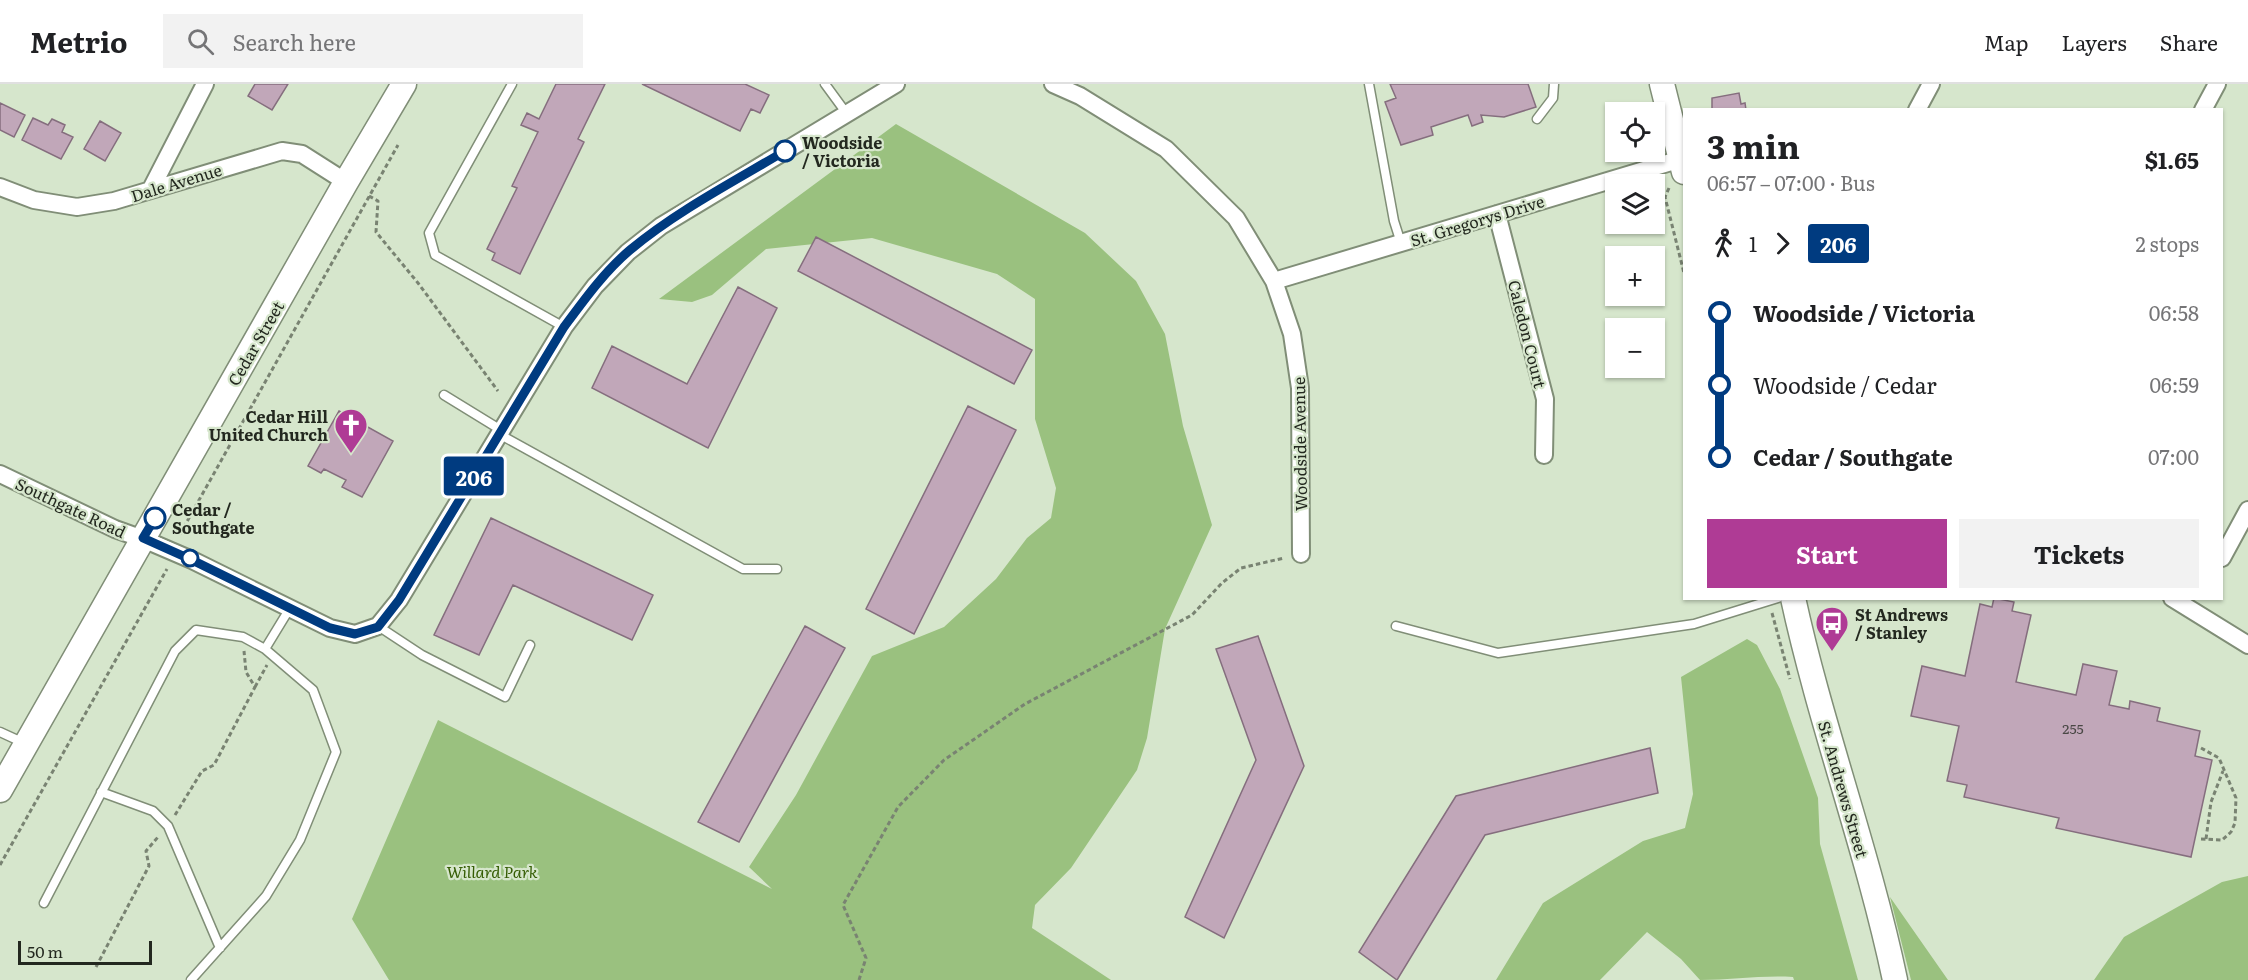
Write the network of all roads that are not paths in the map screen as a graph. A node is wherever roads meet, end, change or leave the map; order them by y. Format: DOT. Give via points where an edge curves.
graph roads {
  1 [pos="205,84"];
  2 [pos="404,84"];
  3 [pos="512,84"];
  4 [pos="825,84"];
  5 [pos="896,84"];
  6 [pos="1053,84"];
  7 [pos="1369,84"];
  8 [pos="1554,84"];
  9 [pos="1662,84"];
  10 [pos="1931,84"];
  11 [pos="2217,84"];
  12 [pos="1918,108"];
  13 [pos="2204,108"];
  14 [pos="847,114"];
  15 [pos="1537,119"];
  16 [pos="1678,173"];
  17 [pos="346,182"];
  18 [pos="0,187"];
  19 [pos="150,189"];
  20 [pos="1497,214"];
  21 [pos="1401,243"];
  22 [pos="1274,281"];
  23 [pos="564,327"];
  24 [pos="444,395"];
  25 [pos="500,432"];
  26 [pos="1544,455"];
  27 [pos="0,474"];
  28 [pos="2248,510"];
  29 [pos="143,538"];
  30 [pos="1301,554"];
  31 [pos="2223,556"];
  32 [pos="777,569"];
  33 [pos="1772,600"];
  34 [pos="1793,600"];
  35 [pos="2179,600"];
  36 [pos="2196,605"];
  37 [pos="290,608"];
  38 [pos="1396,626"];
  39 [pos="378,627"];
  40 [pos="530,645"];
  41 [pos="2248,645"];
  42 [pos="269,652"];
  43 [pos="0,732"];
  44 [pos="26,744"];
  45 [pos="0,790"];
  46 [pos="101,792"];
  47 [pos="44,903"];
  48 [pos="220,948"];
  49 [pos="191,980"];
  50 [pos="1895,980"];
  1 -- 19 [label="street"];
  2 -- 17 [label="main road, Cedar Street"];
  3 -- 23 [label="lane" via="429,233 435,255"];
  4 -- 14 [label="lane"];
  5 -- 14 [label="street"];
  6 -- 22 [label="street, Woodside Avenue" via="1080,96 1166,149 1236,218"];
  7 -- 21 [label="lane"];
  8 -- 15 [label="lane" via="1553,98"];
  9 -- 16 [label="main road"];
  10 -- 12 [label="street"];
  11 -- 13 [label="street"];
  14 -- 23 [label="street" via="661,226 595,286"];
  16 -- 20 [label="street, St. Gregorys Drive"];
  17 -- 19 [label="street, Dale Avenue" via="303,154 282,151"];
  17 -- 29 [label="main road, Cedar Street"];
  18 -- 19 [label="street, Dale Avenue" via="34,200 77,207 114,201"];
  20 -- 21 [label="street, St. Gregorys Drive"];
  20 -- 26 [label="street, Caledon Court" via="1545,399"];
  21 -- 22 [label="street, St. Gregorys Drive"];
  22 -- 30 [label="street, Woodside Avenue" via="1292,334 1300,388"];
  23 -- 25 [label="street"];
  24 -- 25 [label="lane"];
  25 -- 32 [label="lane" via="743,568"];
  25 -- 39 [label="street" via="399,600"];
  27 -- 29 [label="street, Southgate Road" via="115,529"];
  28 -- 31 [label="street"];
  29 -- 37 [label="street"];
  29 -- 44 [label="main road, Cedar Street"];
  33 -- 38 [label="lane" via="1694,624 1498,653"];
  34 -- 50 [label="main road, St. Andrews Street"];
  35 -- 36 [label="street"];
  36 -- 41 [label="street"];
  37 -- 39 [label="street" via="330,628 355,634"];
  37 -- 42 [label="lane"];
  39 -- 40 [label="lane" via="422,655 505,697"];
  42 -- 46 [label="lane" via="243,637 196,630 175,651"];
  42 -- 48 [label="lane" via="313,690 336,752 300,840 266,896"];
  43 -- 44 [label="lane"];
  44 -- 45 [label="main road, Cedar Street"];
  46 -- 47 [label="lane"];
  46 -- 48 [label="lane" via="153,811 168,826"];
  48 -- 49 [label="lane"];
}
